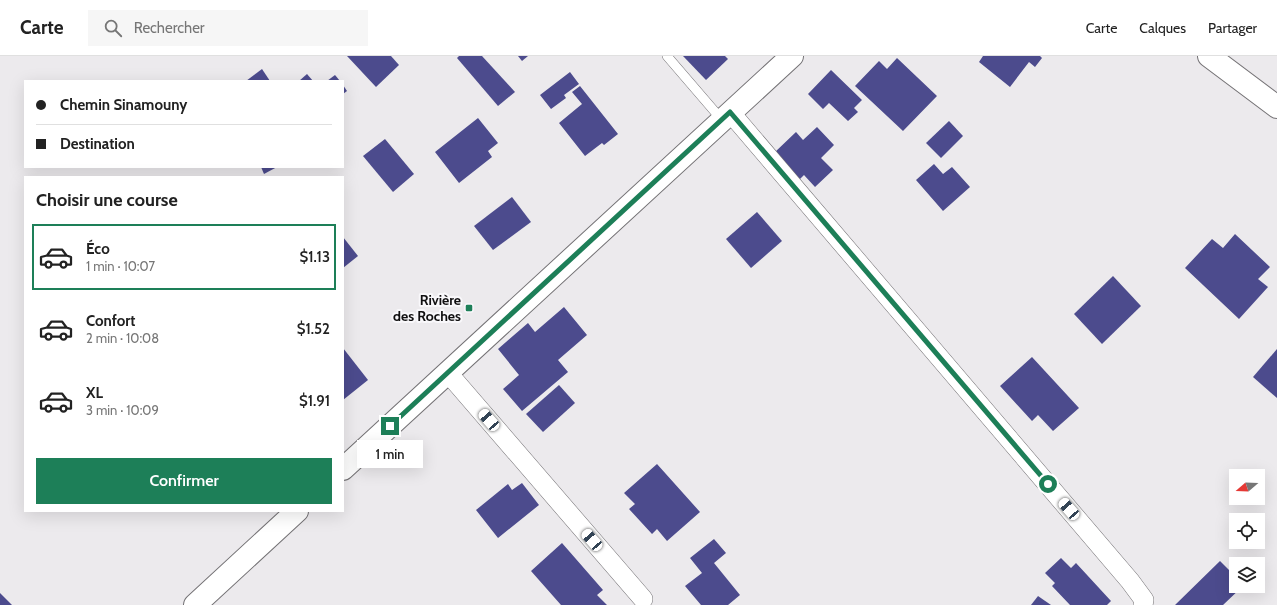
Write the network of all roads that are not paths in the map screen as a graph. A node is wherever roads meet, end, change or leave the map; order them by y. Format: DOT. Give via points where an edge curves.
graph roads {
  1 [pos="667,56"];
  2 [pos="792,56"];
  3 [pos="1209,56"];
  4 [pos="1277,107"];
  5 [pos="726,116"];
  6 [pos="448,373"];
  7 [pos="344,468"];
  8 [pos="296,512"];
  9 [pos="643,599"];
  10 [pos="195,605"];
  11 [pos="1143,605"];
  1 -- 5 [label="lane"];
  2 -- 5 [label="main road"];
  3 -- 4 [label="main road"];
  5 -- 6 [label="main road"];
  5 -- 11 [label="street" via="1130,581 1144,600"];
  6 -- 7 [label="main road"];
  6 -- 9 [label="street"];
  8 -- 10 [label="main road"];
}
